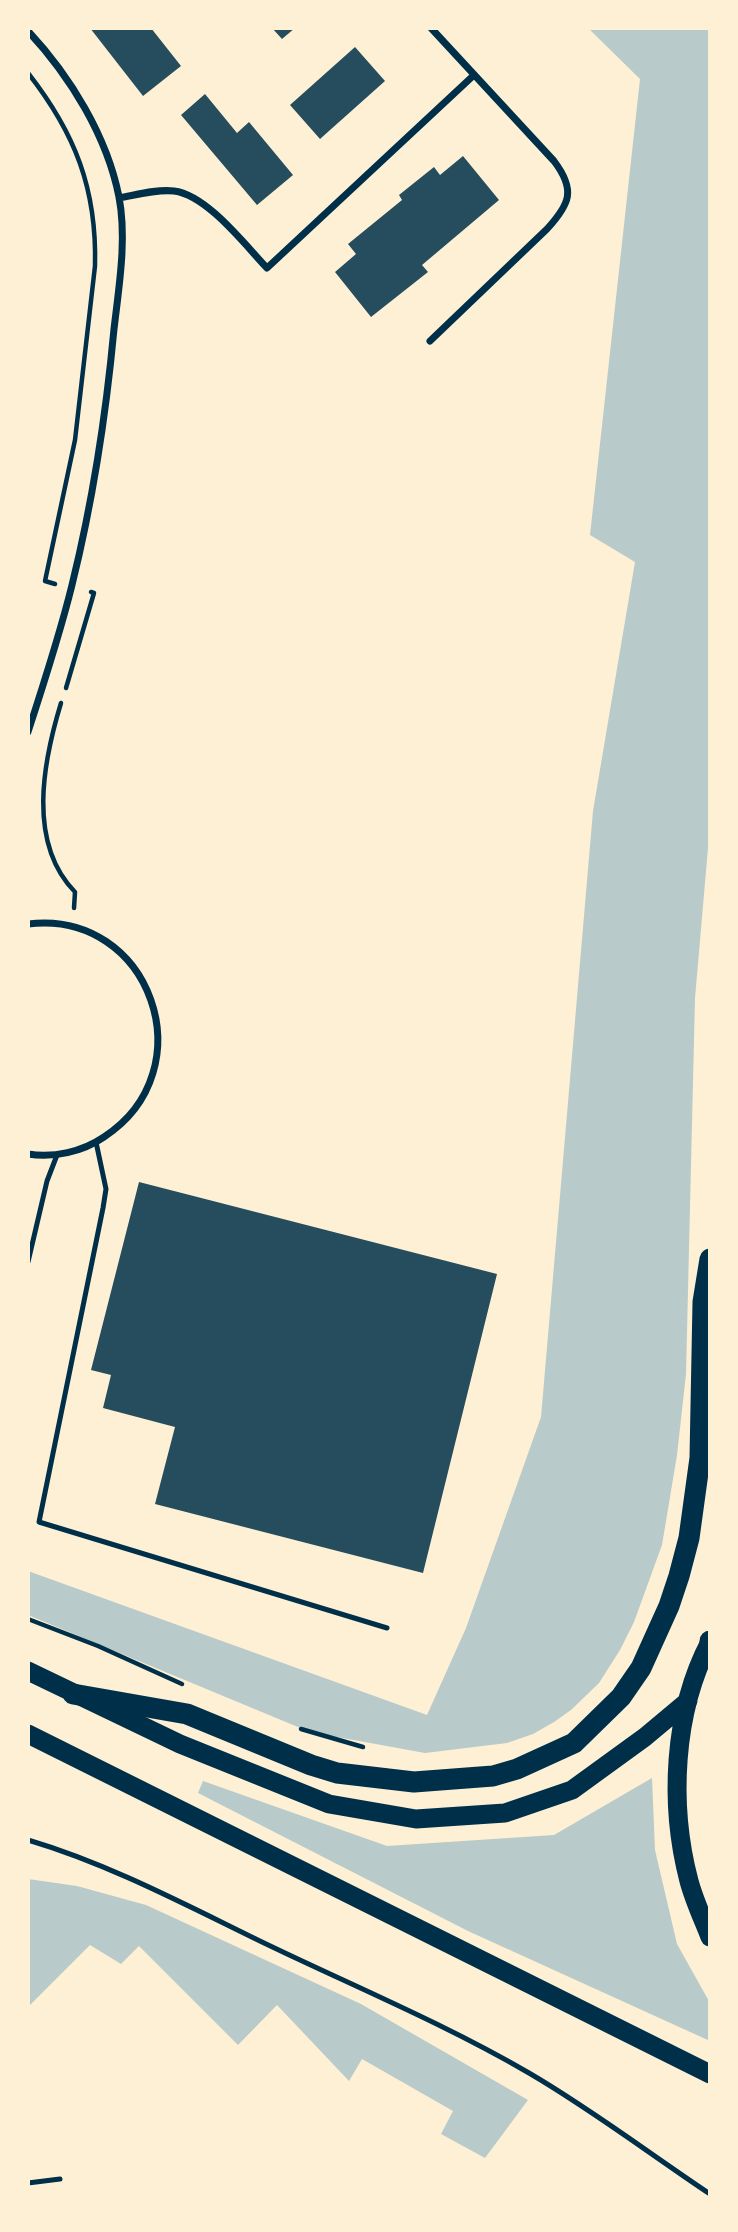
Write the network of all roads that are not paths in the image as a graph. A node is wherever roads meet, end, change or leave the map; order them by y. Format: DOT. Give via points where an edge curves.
graph roads {
  1 [pos="431,28"];
  2 [pos="28,31"];
  3 [pos="474,75"];
  4 [pos="119,198"];
  5 [pos="430,341"];
  6 [pos="28,732"];
  7 [pos="28,924"];
  8 [pos="96,1142"];
  9 [pos="28,1154"];
  10 [pos="57,1154"];
  11 [pos="710,1259"];
  12 [pos="28,1262"];
  13 [pos="387,1628"];
  14 [pos="710,1642"];
  15 [pos="28,1671"];
  16 [pos="73,1694"];
  17 [pos="688,1701"];
  18 [pos="28,1734"];
  19 [pos="28,1840"];
  20 [pos="710,1937"];
  21 [pos="710,2074"];
  22 [pos="60,2179"];
  23 [pos="28,2183"];
  24 [pos="710,2194"];
  1 -- 3 [label="street"];
  2 -- 4 [label="street" via="81,104 108,159"];
  3 -- 4 [label="street" via="267,268 204,205 188,195 165,191"];
  3 -- 5 [label="street" via="554,161 566,180 569,198 561,215"];
  4 -- 6 [label="street" via="120,275 105,416 72,587"];
  7 -- 8 [label="street" via="72,926 109,944 138,973 155,1010 159,1032 153,1076 131,1115"];
  8 -- 10 [label="street"];
  8 -- 13 [label="lane" via="106,1189 39,1522"];
  9 -- 10 [label="street"];
  10 -- 12 [label="lane"];
  11 -- 16 [label="highway" via="703,1302 700,1458 679,1576 641,1668 621,1697 574,1743 493,1776 414,1782 337,1773 187,1714"];
  14 -- 17 [label="highway"];
  15 -- 16 [label="highway"];
  16 -- 17 [label="highway" via="180,1744 329,1804 415,1819 505,1813 572,1790"];
  17 -- 20 [label="highway" via="678,1791 682,1848"];
  18 -- 21 [label="highway"];
  19 -- 24 [label="lane" via="98,1865 408,2008 531,2074"];
  22 -- 23 [label="lane"];
}
